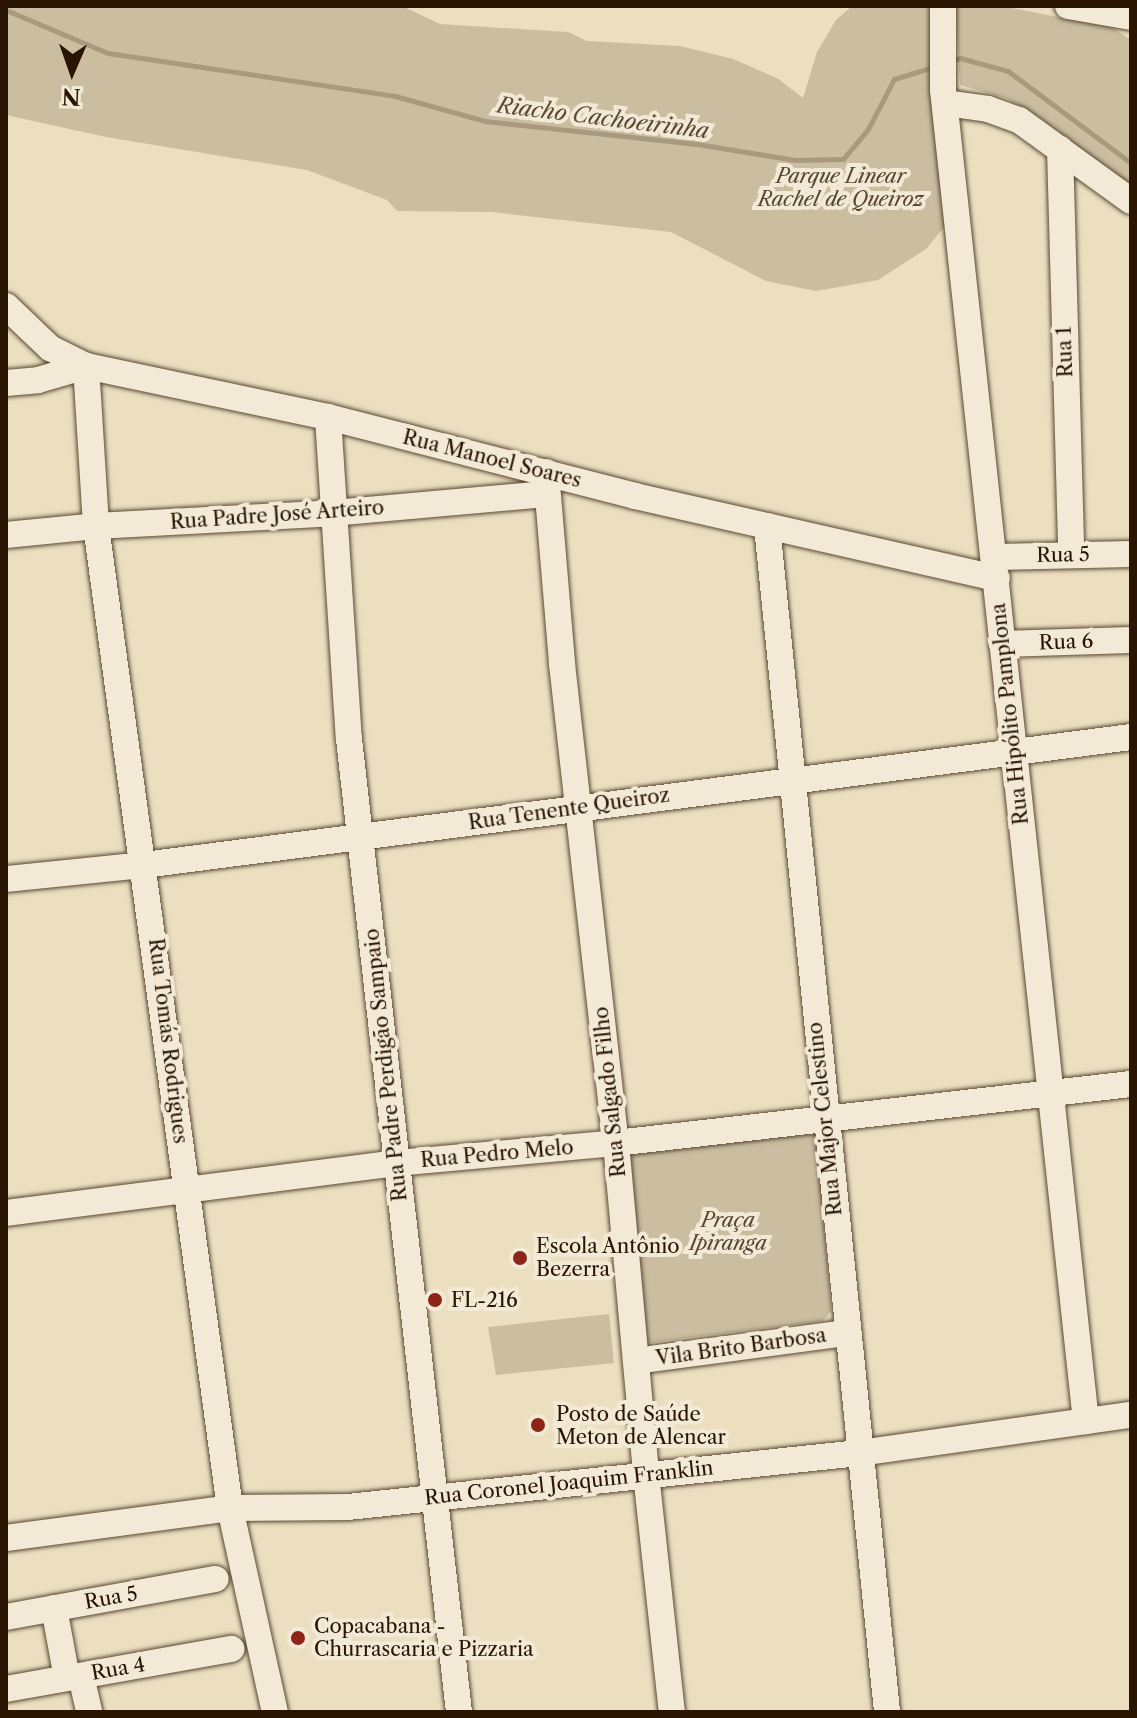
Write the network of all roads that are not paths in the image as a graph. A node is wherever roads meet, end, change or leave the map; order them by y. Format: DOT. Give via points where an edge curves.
graph roads {
  1 [pos="1082,7"];
  2 [pos="943,12"];
  3 [pos="1131,17"];
  4 [pos="944,97"];
  5 [pos="1060,149"];
  6 [pos="1131,201"];
  7 [pos="6,306"];
  8 [pos="86,366"];
  9 [pos="6,383"];
  10 [pos="328,417"];
  11 [pos="546,483"];
  12 [pos="333,513"];
  13 [pos="96,526"];
  14 [pos="767,526"];
  15 [pos="6,535"];
  16 [pos="1131,554"];
  17 [pos="1071,555"];
  18 [pos="996,568"];
  19 [pos="1131,640"];
  20 [pos="1002,644"];
  21 [pos="1131,737"];
  22 [pos="1013,753"];
  23 [pos="792,779"];
  24 [pos="578,809"];
  25 [pos="360,836"];
  26 [pos="144,865"];
  27 [pos="6,879"];
  28 [pos="1131,1084"];
  29 [pos="1052,1095"];
  30 [pos="825,1119"];
  31 [pos="616,1143"];
  32 [pos="397,1163"];
  33 [pos="187,1190"];
  34 [pos="6,1213"];
  35 [pos="847,1333"];
  36 [pos="636,1361"];
  37 [pos="1131,1415"];
  38 [pos="1086,1421"];
  39 [pos="859,1453"];
  40 [pos="646,1474"];
  41 [pos="435,1496"];
  42 [pos="230,1508"];
  43 [pos="6,1538"];
  44 [pos="216,1579"];
  45 [pos="46,1610"];
  46 [pos="6,1617"];
  47 [pos="231,1649"];
  48 [pos="66,1678"];
  49 [pos="6,1689"];
  50 [pos="89,1712"];
  51 [pos="275,1712"];
  52 [pos="459,1712"];
  53 [pos="672,1712"];
  54 [pos="887,1712"];
  1 -- 3 [label="street"];
  2 -- 4 [label="street, Rua Hipólito Pamplona"];
  4 -- 5 [label="street" via="1004,114"];
  4 -- 18 [label="street, Rua Hipólito Pamplona"];
  5 -- 6 [label="street"];
  5 -- 17 [label="street, Rua 1"];
  7 -- 8 [label="street, Rua Manoel Soares" via="50,348"];
  8 -- 9 [label="street"];
  8 -- 10 [label="street, Rua Manoel Soares"];
  8 -- 13 [label="street, Rua Tomás Rodrigues"];
  10 -- 11 [label="street, Rua Manoel Soares"];
  10 -- 12 [label="street, Rua Padre Perdigão Sampaio"];
  11 -- 12 [label="street, Rua Padre José Arteiro"];
  11 -- 14 [label="street, Rua Manoel Soares"];
  11 -- 24 [label="street, Rua Salgado Filho"];
  12 -- 13 [label="street, Rua Padre José Arteiro"];
  12 -- 25 [label="street, Rua Padre Perdigão Sampaio"];
  13 -- 15 [label="street, Rua Padre José Arteiro"];
  13 -- 26 [label="street, Rua Tomás Rodrigues"];
  14 -- 18 [label="street, Rua Manoel Soares"];
  14 -- 23 [label="street, Rua Major Celestino"];
  16 -- 17 [label="street, Rua 5"];
  17 -- 18 [label="street, Rua 5"];
  18 -- 20 [label="street, Rua Hipólito Pamplona"];
  19 -- 20 [label="street, Rua 6"];
  20 -- 22 [label="street, Rua Hipólito Pamplona"];
  21 -- 22 [label="street, Rua Tenente Queiroz"];
  22 -- 23 [label="street, Rua Tenente Queiroz"];
  22 -- 29 [label="street, Rua Hipólito Pamplona"];
  23 -- 24 [label="street, Rua Tenente Queiroz"];
  23 -- 30 [label="street, Rua Major Celestino"];
  24 -- 25 [label="street, Rua Tenente Queiroz"];
  24 -- 31 [label="street, Rua Salgado Filho"];
  25 -- 26 [label="street, Rua Tenente Queiroz"];
  25 -- 32 [label="street, Rua Padre Perdigão Sampaio"];
  26 -- 27 [label="street, Rua Tenente Queiroz"];
  26 -- 33 [label="street, Rua Tomás Rodrigues"];
  28 -- 29 [label="street, Rua Pedro Melo"];
  29 -- 30 [label="street, Rua Pedro Melo"];
  29 -- 38 [label="street, Rua Hipólito Pamplona"];
  30 -- 31 [label="street, Rua Pedro Melo"];
  30 -- 35 [label="street, Rua Major Celestino"];
  31 -- 32 [label="street, Rua Pedro Melo"];
  31 -- 36 [label="street, Rua Salgado Filho"];
  32 -- 33 [label="street, Rua Pedro Melo"];
  32 -- 41 [label="street, Rua Padre Perdigão Sampaio"];
  33 -- 34 [label="street, Rua Pedro Melo"];
  33 -- 42 [label="street, Rua Tomás Rodrigues"];
  35 -- 36 [label="street, Vila Brito Barbosa"];
  35 -- 39 [label="street, Rua Major Celestino"];
  36 -- 40 [label="street, Rua Salgado Filho"];
  37 -- 38 [label="street, Rua Coronel Joaquim Franklin"];
  38 -- 39 [label="street, Rua Coronel Joaquim Franklin"];
  39 -- 40 [label="street, Rua Coronel Joaquim Franklin"];
  39 -- 54 [label="street, Rua Major Celestino"];
  40 -- 41 [label="street, Rua Coronel Joaquim Franklin"];
  40 -- 53 [label="street, Rua Salgado Filho"];
  41 -- 42 [label="street, Rua Coronel Joaquim Franklin" via="348,1507"];
  41 -- 52 [label="street, Rua Padre Perdigão Sampaio"];
  42 -- 43 [label="street, Rua Coronel Joaquim Franklin"];
  42 -- 51 [label="street, Rua Tomás Rodrigues"];
  44 -- 45 [label="street, Rua 5"];
  45 -- 46 [label="street, Rua 5"];
  45 -- 48 [label="street"];
  47 -- 48 [label="street, Rua 4"];
  48 -- 49 [label="street, Rua 4"];
  48 -- 50 [label="street"];
}
